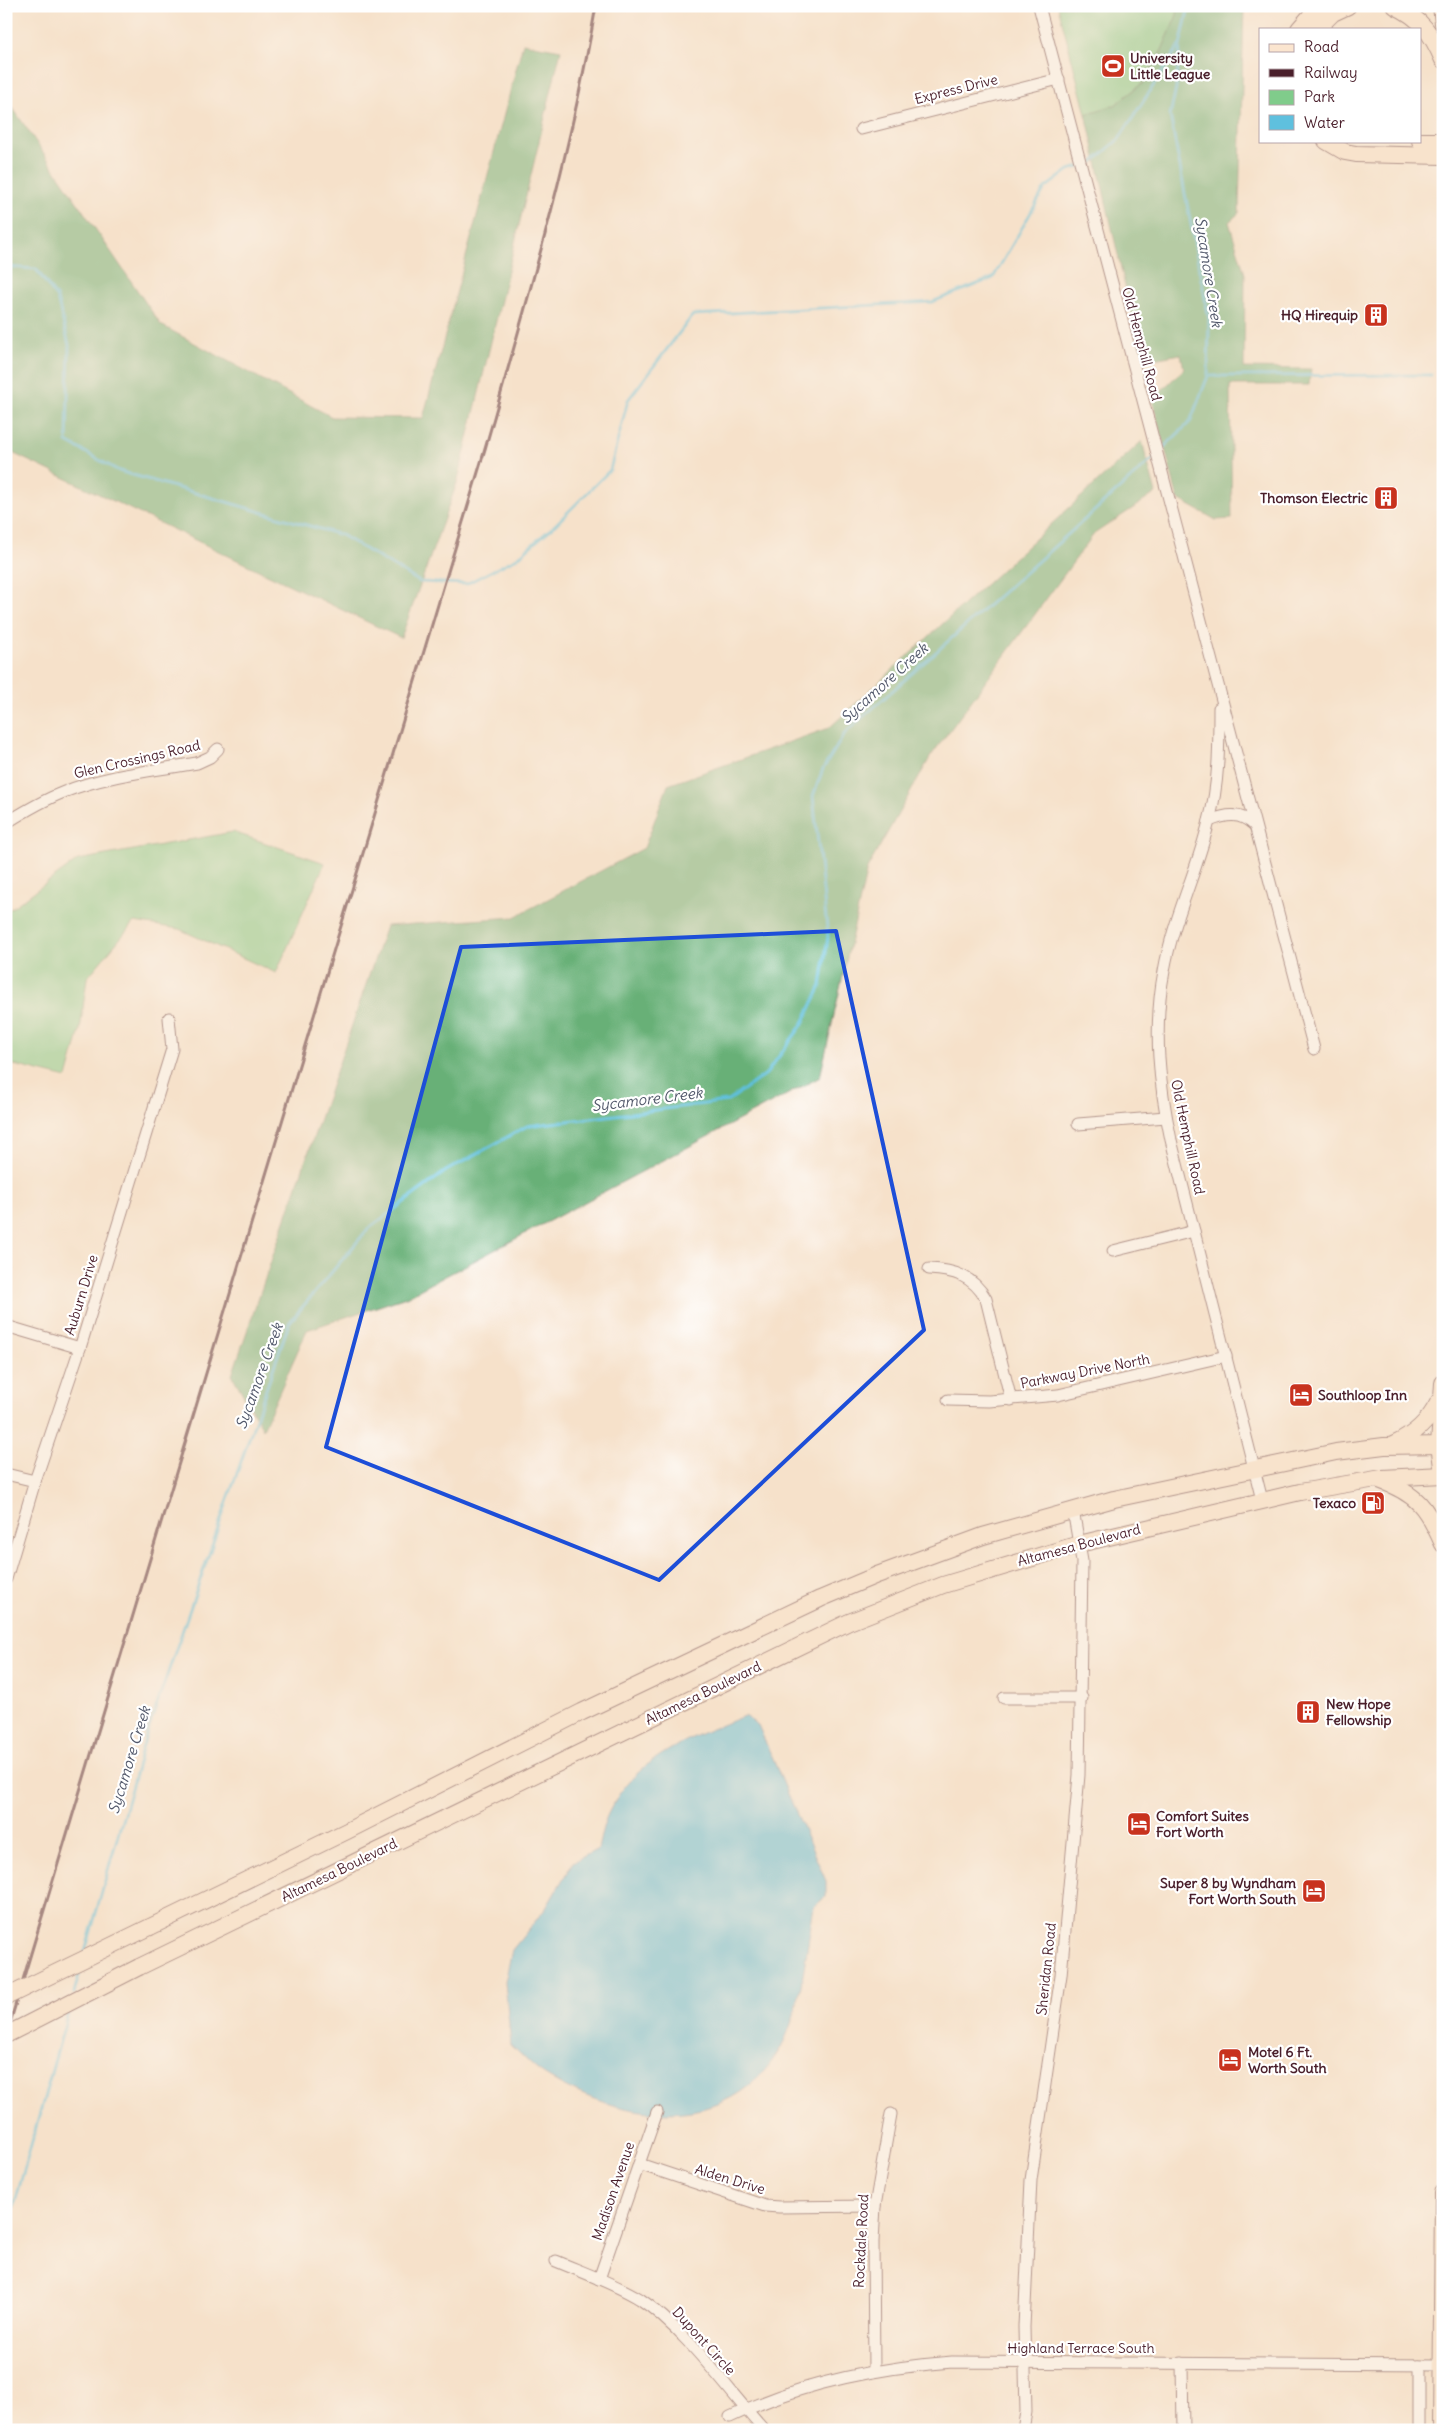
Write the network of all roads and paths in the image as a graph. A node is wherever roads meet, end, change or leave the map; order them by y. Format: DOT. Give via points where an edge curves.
graph roads {
  1 [pos="1039,6"];
  2 [pos="1319,6"];
  3 [pos="1348,6"];
  4 [pos="1395,6"];
  5 [pos="1441,6"];
  6 [pos="1443,23"];
  7 [pos="1300,28"];
  8 [pos="1318,28"];
  9 [pos="1443,60"];
  10 [pos="1059,80"];
  11 [pos="861,130"];
  12 [pos="1422,141"];
  13 [pos="1443,141"];
  14 [pos="1328,142"];
  15 [pos="1443,156"];
  16 [pos="1218,689"];
  17 [pos="218,749"];
  18 [pos="1209,821"];
  19 [pos="6,823"];
  20 [pos="1254,825"];
  21 [pos="169,1018"];
  22 [pos="1314,1049"];
  23 [pos="1166,1117"];
  24 [pos="1078,1124"];
  25 [pos="1194,1231"];
  26 [pos="1113,1251"];
  27 [pos="929,1269"];
  28 [pos="6,1326"];
  29 [pos="80,1348"];
  30 [pos="1226,1356"];
  31 [pos="1442,1390"];
  32 [pos="948,1400"];
  33 [pos="1011,1400"];
  34 [pos="1441,1445"];
  35 [pos="1391,1446"];
  36 [pos="1255,1468"];
  37 [pos="6,1474"];
  38 [pos="1443,1475"];
  39 [pos="1375,1479"];
  40 [pos="35,1480"];
  41 [pos="1262,1500"];
  42 [pos="1073,1510"];
  43 [pos="1079,1544"];
  44 [pos="1443,1544"];
  45 [pos="6,1579"];
  46 [pos="1004,1698"];
  47 [pos="1082,1698"];
  48 [pos="6,1997"];
  49 [pos="6,2035"];
  50 [pos="657,2112"];
  51 [pos="891,2114"];
  52 [pos="639,2164"];
  53 [pos="1443,2192"];
  54 [pos="875,2206"];
  55 [pos="556,2261"];
  56 [pos="599,2279"];
  57 [pos="1025,2363"];
  58 [pos="1182,2363"];
  59 [pos="1419,2365"];
  60 [pos="1441,2365"];
  61 [pos="874,2370"];
  62 [pos="746,2410"];
  63 [pos="730,2417"];
  64 [pos="764,2430"];
  65 [pos="1023,2430"];
  66 [pos="1183,2430"];
  67 [pos="1419,2430"];
  68 [pos="1441,2430"];
  1 -- 10 [label="street, Old Hemphill Road"];
  2 -- 7 [label="main road"];
  3 -- 8 [label="main road" via="1334,13"];
  4 -- 9 [label="main road" via="1422,22"];
  5 -- 6 [label="main road"];
  10 -- 11 [label="street, Express Drive"];
  10 -- 16 [label="street, Old Hemphill Road"];
  12 -- 13 [label="main road"];
  14 -- 15 [label="main road" via="1356,154"];
  16 -- 18 [label="street, Old Hemphill Road" via="1219,758"];
  16 -- 20 [label="street, Old Hemphill Road"];
  17 -- 19 [label="street, Glen Crossings Road" via="197,763 106,779 65,792"];
  18 -- 20 [label="street" via="1236,815 1245,817"];
  18 -- 23 [label="street, Old Hemphill Road" via="1169,946 1162,979 1157,1043"];
  20 -- 22 [label="street, Old Hemphill Road"];
  21 -- 29 [label="street, Auburn Drive" via="172,1049"];
  23 -- 24 [label="street"];
  23 -- 25 [label="street, Old Hemphill Road"];
  25 -- 26 [label="street"];
  25 -- 30 [label="street, Old Hemphill Road"];
  27 -- 33 [label="street" via="959,1274 981,1291 986,1299"];
  28 -- 29 [label="street"];
  29 -- 40 [label="street, Auburn Drive"];
  30 -- 33 [label="street, Parkway Drive North" via="1058,1395"];
  30 -- 36 [label="street, Old Hemphill Road"];
  31 -- 34 [label="main road"];
  31 -- 35 [label="main road" via="1424,1425"];
  32 -- 33 [label="street, Parkway Drive North"];
  34 -- 35 [label="main road"];
  34 -- 38 [label="main road"];
  35 -- 36 [label="main road" via="1336,1452"];
  36 -- 41 [label="street, Old Hemphill Road"];
  36 -- 42 [label="main road"];
  37 -- 40 [label="street"];
  38 -- 39 [label="main road, Altamesa Boulevard"];
  39 -- 41 [label="main road, Altamesa Boulevard"];
  39 -- 44 [label="main road" via="1404,1490 1420,1502 1430,1515"];
  40 -- 45 [label="street, Auburn Drive"];
  41 -- 43 [label="main road, Altamesa Boulevard"];
  42 -- 43 [label="street, Sheridan Road"];
  42 -- 48 [label="main road, bridge" via="983,1536 820,1599 582,1712"];
  43 -- 47 [label="street, Sheridan Road" via="1082,1561"];
  43 -- 49 [label="main road, Altamesa Boulevard, bridge" via="951,1582 849,1622 139,1967"];
  46 -- 47 [label="street"];
  47 -- 57 [label="street, Sheridan Road" via="1079,1775 1061,1975 1032,2180 1025,2277"];
  50 -- 52 [label="street, Madison Avenue"];
  51 -- 54 [label="street, Rockdale Road"];
  52 -- 54 [label="street, Alden Drive" via="765,2206"];
  52 -- 56 [label="street, Madison Avenue"];
  53 -- 60 [label="main road"];
  54 -- 61 [label="street, Rockdale Road"];
  55 -- 56 [label="street, Dupont Circle"];
  56 -- 62 [label="street, Dupont Circle" via="638,2298 664,2318"];
  57 -- 58 [label="street, Highland Terrace South"];
  57 -- 61 [label="street, Highland Terrace South" via="952,2362"];
  57 -- 65 [label="street, Sheridan Road"];
  58 -- 59 [label="street, Highland Terrace South"];
  58 -- 66 [label="street"];
  59 -- 60 [label="street, Highland Terrace South"];
  59 -- 67 [label="street"];
  60 -- 68 [label="main road"];
  61 -- 62 [label="street, Highland Terrace South" via="833,2379"];
  62 -- 63 [label="street, Highland Terrace South"];
  62 -- 64 [label="street, Dupont Circle"];
}
